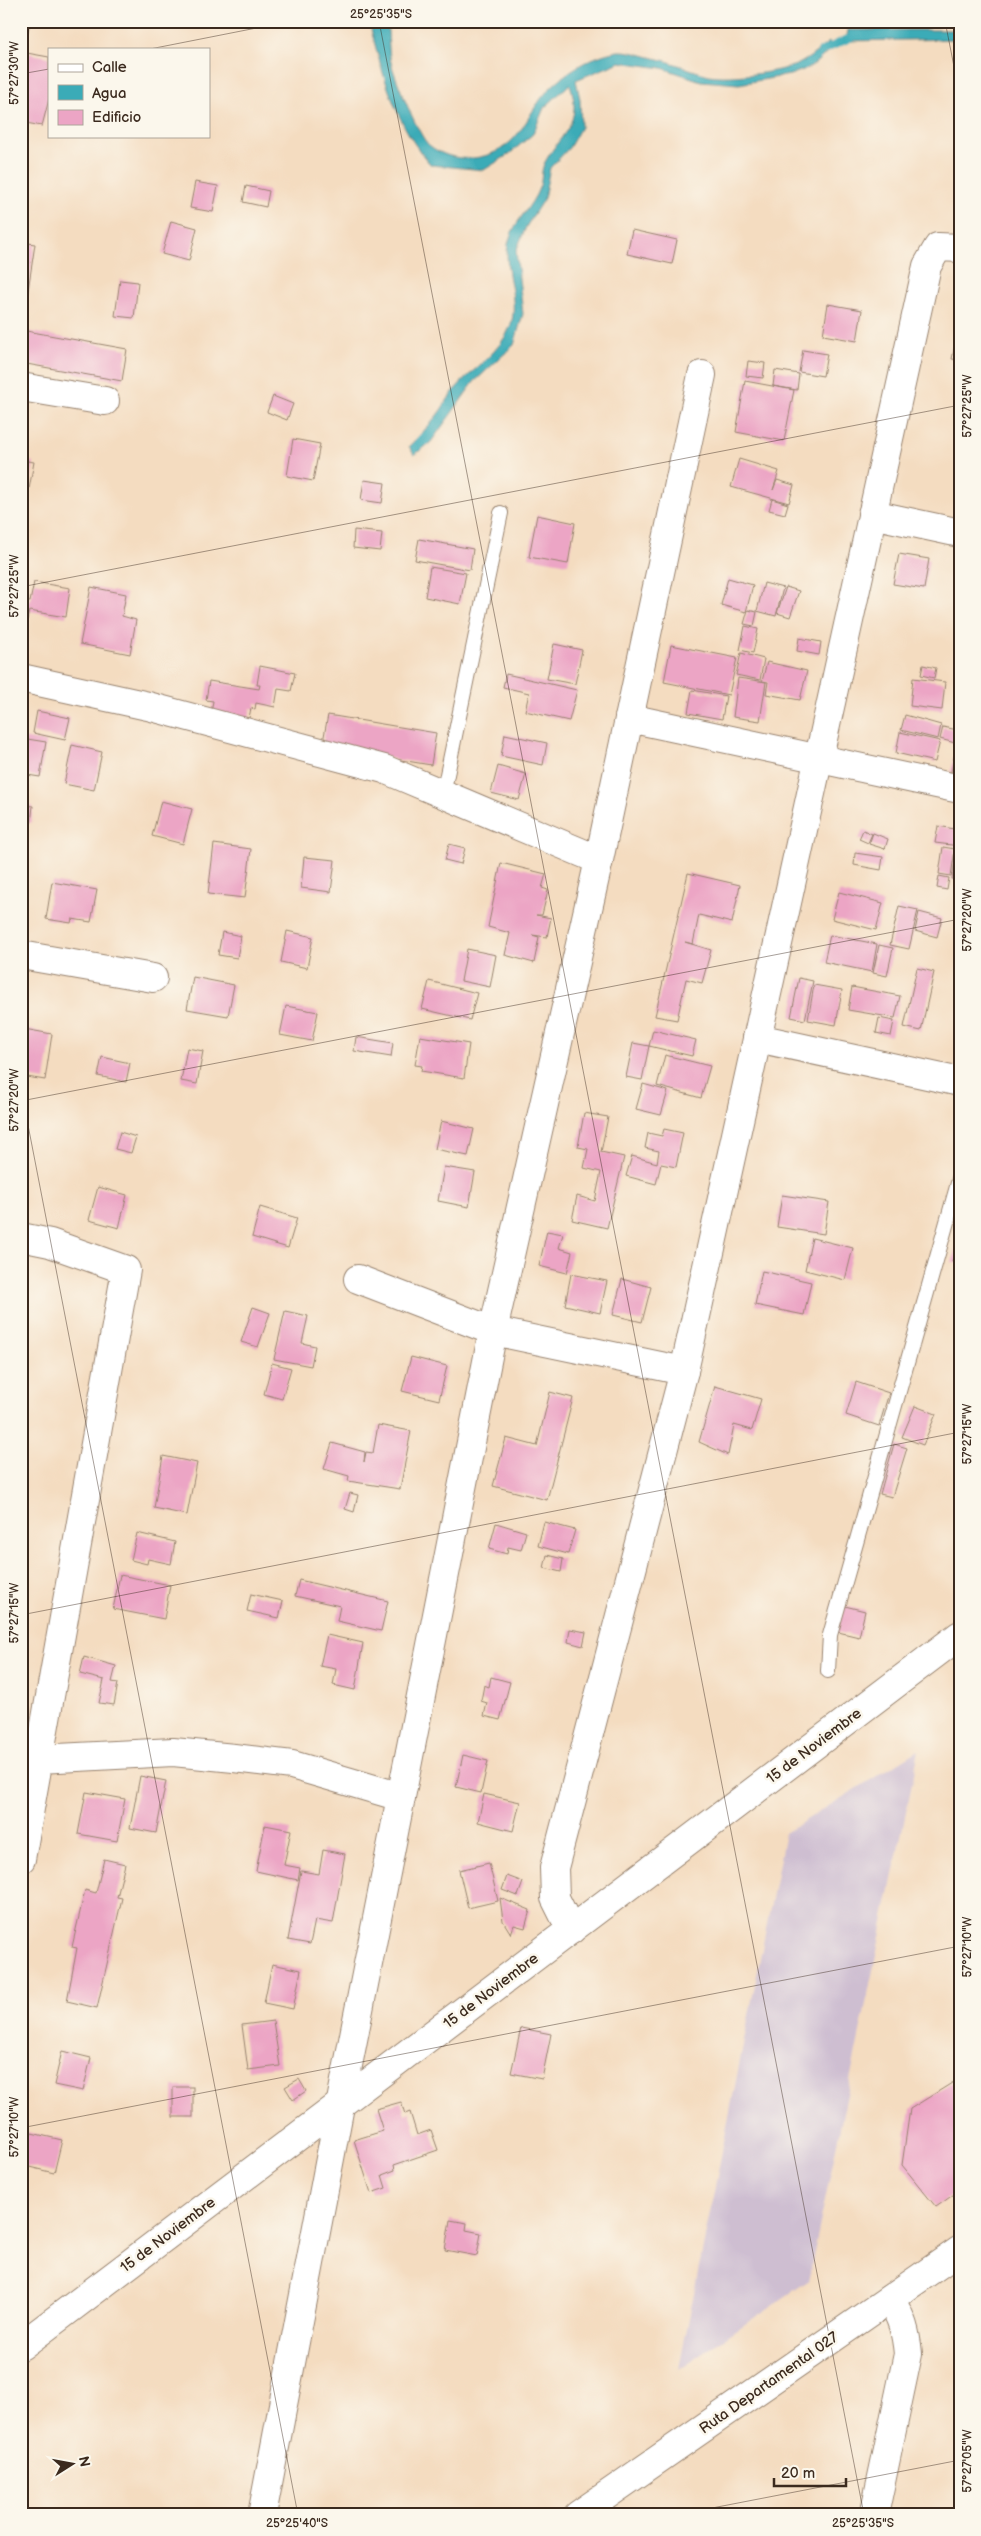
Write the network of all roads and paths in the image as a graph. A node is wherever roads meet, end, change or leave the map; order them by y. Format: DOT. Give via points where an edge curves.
graph roads {
  1 [pos="960,248"];
  2 [pos="702,375"];
  3 [pos="21,388"];
  4 [pos="105,400"];
  5 [pos="501,513"];
  6 [pos="872,514"];
  7 [pos="960,533"];
  8 [pos="21,678"];
  9 [pos="629,718"];
  10 [pos="819,758"];
  11 [pos="960,789"];
  12 [pos="443,794"];
  13 [pos="599,860"];
  14 [pos="21,955"];
  15 [pos="153,978"];
  16 [pos="757,1038"];
  17 [pos="960,1082"];
  18 [pos="960,1176"];
  19 [pos="21,1237"];
  20 [pos="358,1279"];
  21 [pos="492,1331"];
  22 [pos="684,1371"];
  23 [pos="960,1635"];
  24 [pos="828,1672"];
  25 [pos="39,1759"];
  26 [pos="401,1797"];
  27 [pos="21,1859"];
  28 [pos="571,1930"];
  29 [pos="340,2106"];
  30 [pos="960,2250"];
  31 [pos="890,2299"];
  32 [pos="21,2346"];
  33 [pos="262,2515"];
  34 [pos="578,2515"];
  35 [pos="874,2515"];
  1 -- 6 [label="street" via="938,247 927,266"];
  2 -- 9 [label="street"];
  3 -- 4 [label="street"];
  5 -- 12 [label="lane"];
  6 -- 7 [label="street"];
  6 -- 10 [label="street"];
  8 -- 12 [label="street" via="148,706 384,769"];
  9 -- 10 [label="street"];
  9 -- 13 [label="street"];
  10 -- 11 [label="street"];
  10 -- 16 [label="street"];
  12 -- 13 [label="street"];
  13 -- 21 [label="street"];
  14 -- 15 [label="street"];
  16 -- 17 [label="street"];
  16 -- 22 [label="street"];
  18 -- 24 [label="lane" via="830,1635"];
  19 -- 25 [label="street" via="50,1243 126,1270"];
  20 -- 21 [label="street"];
  21 -- 22 [label="street"];
  21 -- 26 [label="street"];
  22 -- 28 [label="street" via="554,1868 556,1898"];
  23 -- 28 [label="street, 15 de Noviembre"];
  25 -- 26 [label="street" via="173,1752 234,1758 292,1765"];
  25 -- 27 [label="street"];
  26 -- 29 [label="street"];
  28 -- 29 [label="street, 15 de Noviembre"];
  29 -- 32 [label="street, 15 de Noviembre"];
  29 -- 33 [label="street"];
  30 -- 31 [label="street, Ruta Departamental 027"];
  31 -- 34 [label="street, Ruta Departamental 027"];
  31 -- 35 [label="street" via="906,2331 908,2354"];
}
